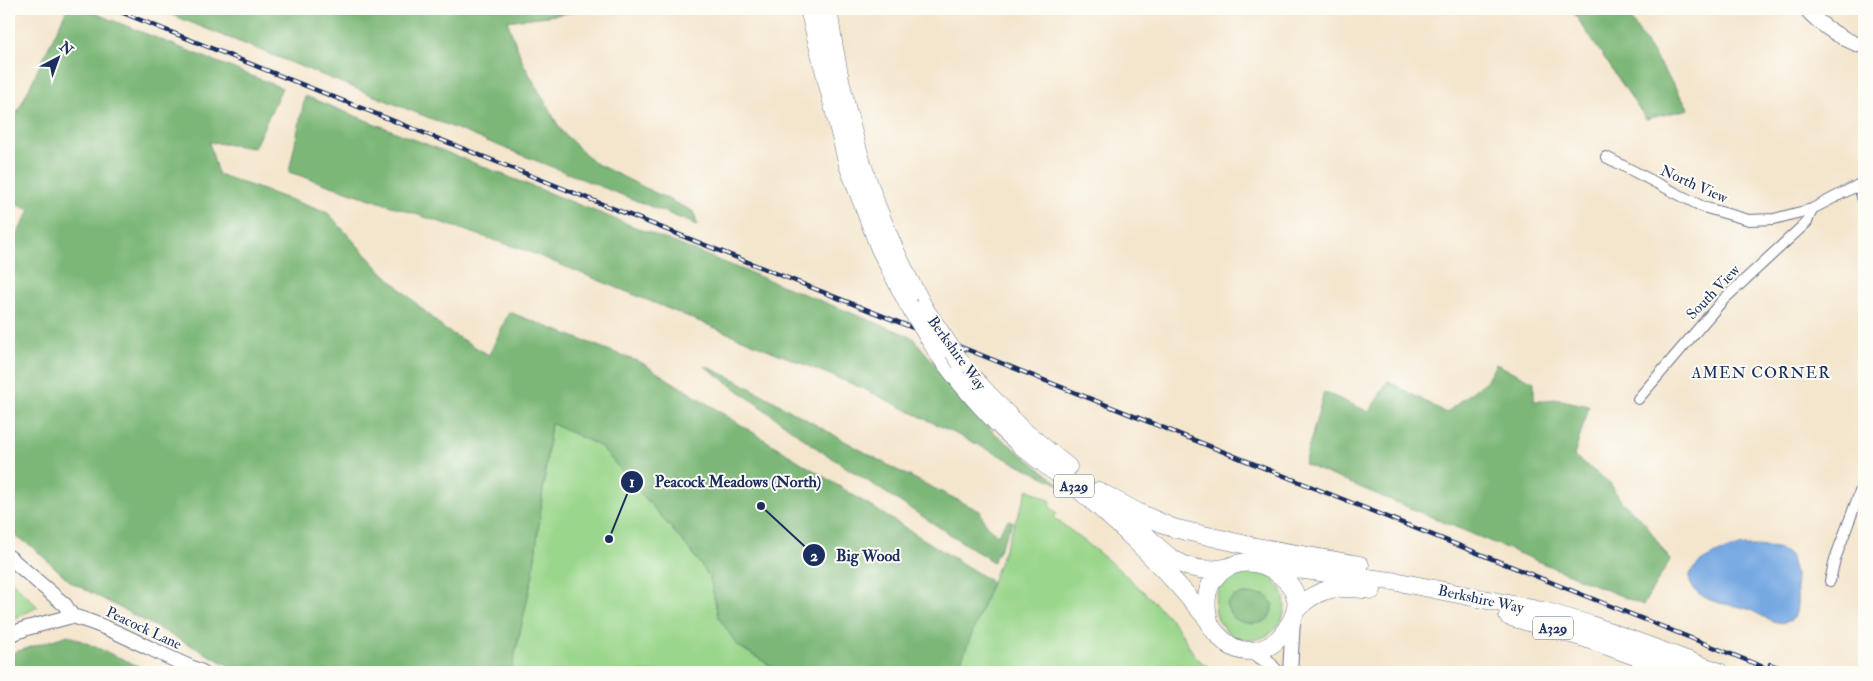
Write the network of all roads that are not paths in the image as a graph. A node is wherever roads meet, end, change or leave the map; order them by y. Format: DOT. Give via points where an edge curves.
graph roads {
  1 [pos="809,9"];
  2 [pos="816,9"];
  3 [pos="829,9"];
  4 [pos="1806,9"];
  5 [pos="1864,47"];
  6 [pos="825,69"];
  7 [pos="1606,157"];
  8 [pos="1861,183"];
  9 [pos="1864,202"];
  10 [pos="1812,209"];
  11 [pos="916,306"];
  12 [pos="1638,399"];
  13 [pos="1864,482"];
  14 [pos="1098,490"];
  15 [pos="9,557"];
  16 [pos="1264,565"];
  17 [pos="1224,568"];
  18 [pos="1830,581"];
  19 [pos="1548,612"];
  20 [pos="1295,615"];
  21 [pos="72,616"];
  22 [pos="1209,621"];
  23 [pos="9,635"];
  24 [pos="1252,652"];
  25 [pos="202,672"];
  26 [pos="1276,672"];
  27 [pos="1290,672"];
  28 [pos="1680,672"];
  29 [pos="1719,672"];
  1 -- 6 [label="highway, A329"];
  2 -- 6 [label="highway"];
  3 -- 11 [label="highway, Berkshire Way / A329" via="845,104 866,177"];
  4 -- 5 [label="street" via="1844,39"];
  6 -- 11 [label="highway, Berkshire Way / A329" via="841,141 858,195 880,248"];
  7 -- 10 [label="street, North View" via="1703,207 1736,218 1774,219"];
  8 -- 9 [label="street"];
  8 -- 10 [label="street, North View"];
  10 -- 12 [label="street, South View" via="1807,222 1723,300"];
  11 -- 14 [label="highway, Berkshire Way / A329, bridge" via="985,392 1020,428"];
  11 -- 22 [label="highway, Berkshire Way / A329, bridge" via="938,352 996,422 1108,515 1183,590"];
  13 -- 18 [label="street"];
  14 -- 17 [label="highway, Berkshire Way / A329" via="1178,563 1199,570"];
  14 -- 19 [label="highway, A329" via="1138,514 1173,528 1283,553 1444,582"];
  15 -- 21 [label="street" via="65,605"];
  16 -- 17 [label="highway, A329" via="1241,563"];
  16 -- 19 [label="highway, Berkshire Way / A329" via="1399,582"];
  16 -- 20 [label="highway" via="1289,584 1295,594"];
  17 -- 22 [label="highway" via="1208,591"];
  19 -- 29 [label="highway, Berkshire Way / A329"];
  20 -- 24 [label="highway, A329" via="1274,644"];
  20 -- 27 [label="street"];
  20 -- 28 [label="highway, Berkshire Way / A329" via="1313,595 1335,588 1359,588 1486,610 1549,627"];
  21 -- 23 [label="street"];
  21 -- 25 [label="street, Peacock Lane"];
  22 -- 24 [label="highway, A329" via="1226,643"];
  24 -- 26 [label="street" via="1266,660"];
}
